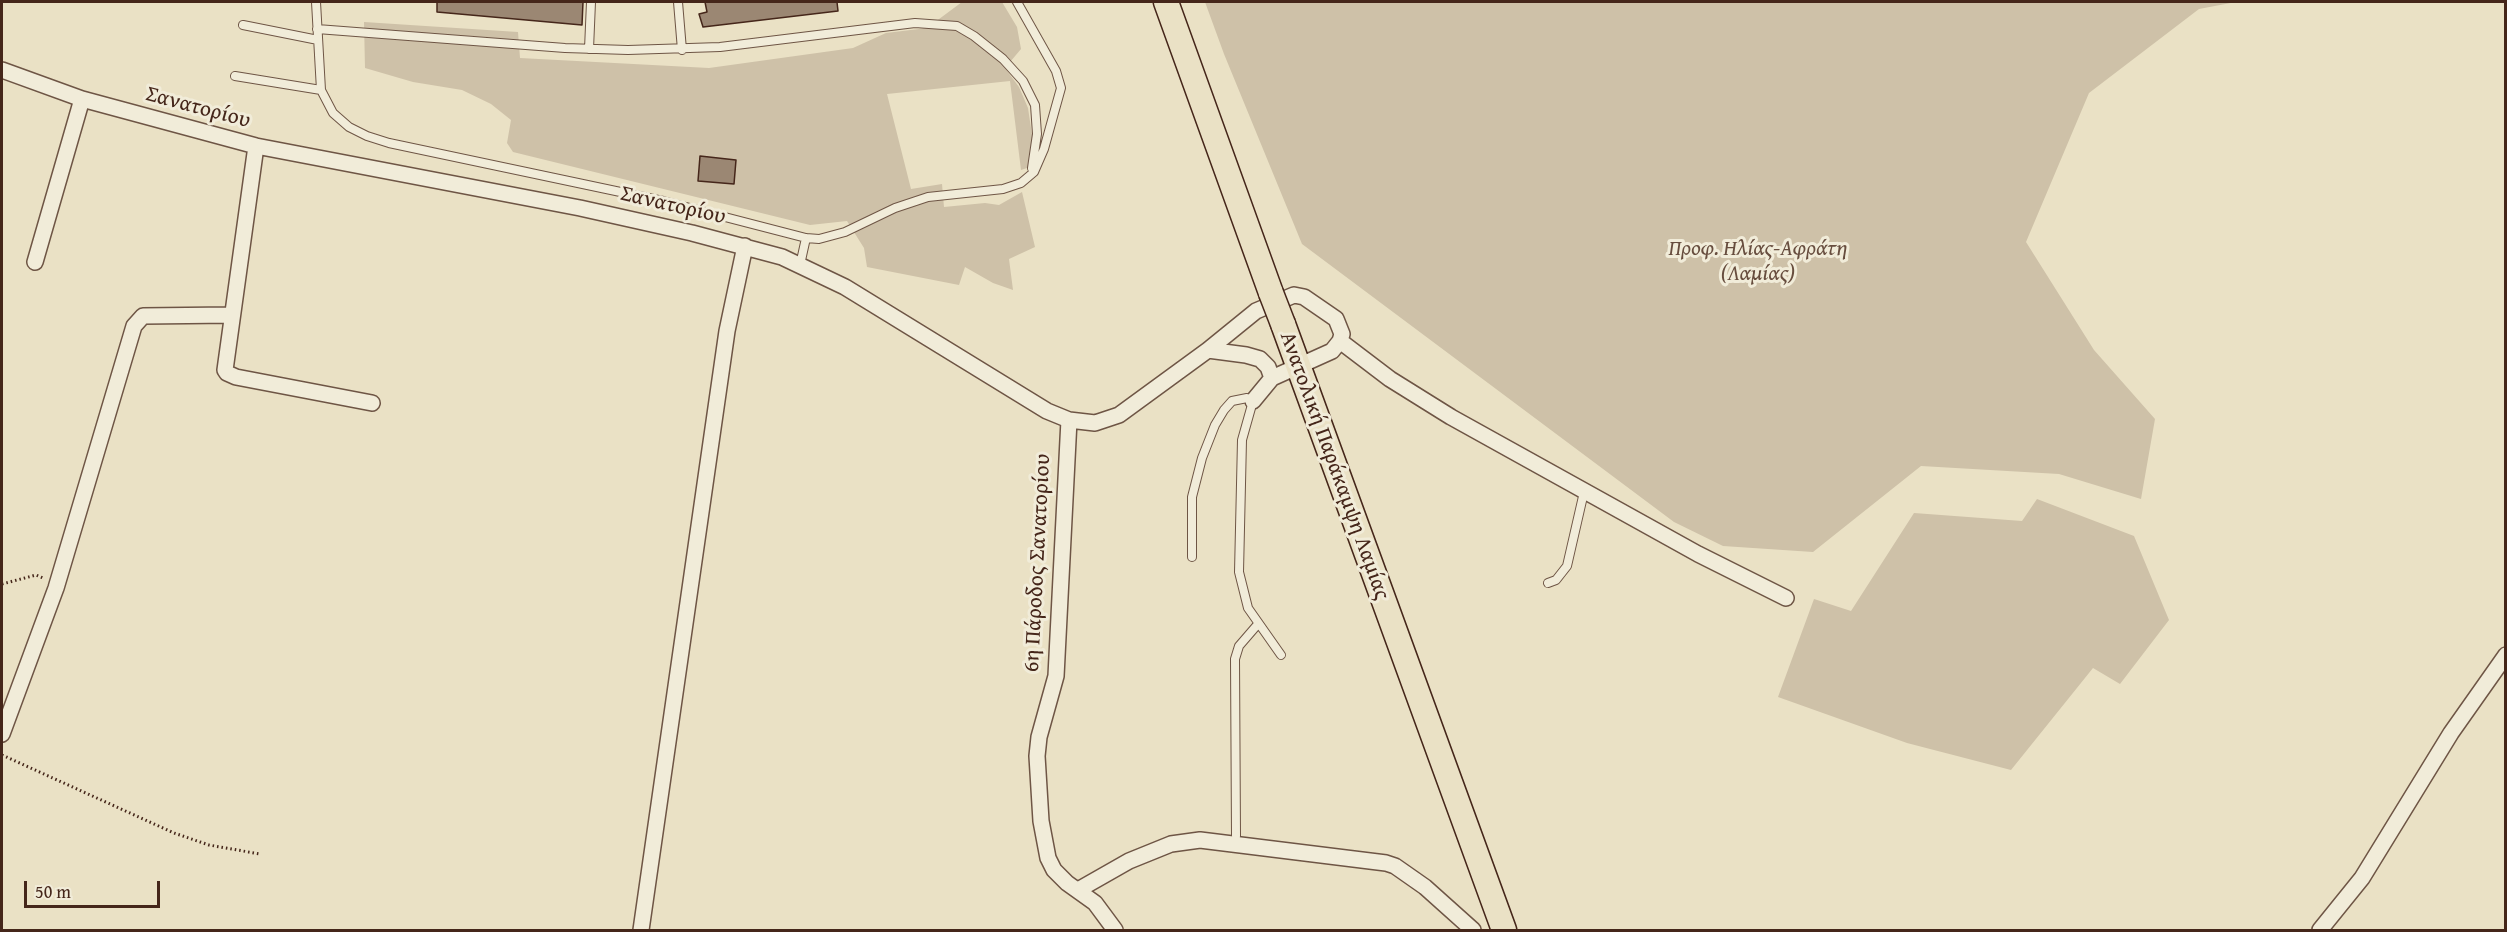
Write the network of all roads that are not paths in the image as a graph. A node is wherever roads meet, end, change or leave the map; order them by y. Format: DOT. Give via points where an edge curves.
graph roads {
  1 [pos="316,2"];
  2 [pos="591,2"];
  3 [pos="678,2"];
  4 [pos="1017,2"];
  5 [pos="1166,2"];
  6 [pos="243,25"];
  7 [pos="316,29"];
  8 [pos="318,40"];
  9 [pos="589,49"];
  10 [pos="682,50"];
  11 [pos="2,70"];
  12 [pos="235,76"];
  13 [pos="321,90"];
  14 [pos="82,99"];
  15 [pos="256,146"];
  16 [pos="1031,176"];
  17 [pos="806,237"];
  18 [pos="745,246"];
  19 [pos="35,262"];
  20 [pos="800,265"];
  21 [pos="231,315"];
  22 [pos="1340,341"];
  23 [pos="1208,350"];
  24 [pos="1298,366"];
  25 [pos="1272,378"];
  26 [pos="1253,400"];
  27 [pos="372,403"];
  28 [pos="1069,420"];
  29 [pos="1584,492"];
  30 [pos="1192,557"];
  31 [pos="1548,583"];
  32 [pos="1786,598"];
  33 [pos="1258,624"];
  34 [pos="1281,655"];
  35 [pos="2505,656"];
  36 [pos="2,734"];
  37 [pos="1236,836"];
  38 [pos="1078,890"];
  39 [pos="641,930"];
  40 [pos="1115,930"];
  41 [pos="1473,930"];
  42 [pos="1504,930"];
  43 [pos="2320,930"];
  1 -- 7 [label="lane"];
  2 -- 9 [label="lane"];
  3 -- 10 [label="lane"];
  4 -- 16 [label="lane" via="1056,71 1061,88 1044,149"];
  5 -- 24 [label="main road, Ανατολική Παράκαμψη Λαμίας, bridge"];
  6 -- 8 [label="lane"];
  7 -- 8 [label="lane"];
  7 -- 9 [label="lane"];
  8 -- 13 [label="lane"];
  9 -- 10 [label="lane"];
  10 -- 16 [label="lane" via="915,23 957,26 1003,59 1023,81 1035,105 1036,155"];
  11 -- 14 [label="street, Σανατορίου"];
  12 -- 13 [label="lane"];
  13 -- 17 [label="lane" via="333,112 349,127 389,143 663,201"];
  14 -- 15 [label="street, Σανατορίου"];
  14 -- 19 [label="street"];
  15 -- 18 [label="street, Σανατορίου" via="580,208"];
  15 -- 21 [label="street"];
  16 -- 17 [label="lane" via="1003,189 928,197 831,237"];
  17 -- 20 [label="lane"];
  18 -- 20 [label="street, Σανατορίου"];
  18 -- 39 [label="street" via="728,331"];
  20 -- 28 [label="street, Σανατορίου" via="837,282 1047,411"];
  21 -- 27 [label="street" via="227,373"];
  21 -- 36 [label="street" via="143,316 134,326 57,583"];
  22 -- 23 [label="street, Σανατορίου" via="1342,334 1336,319 1313,302 1294,296 1256,311"];
  22 -- 24 [label="street" via="1332,351"];
  22 -- 29 [label="street" via="1390,379 1451,417"];
  23 -- 25 [label="street" via="1260,359"];
  23 -- 28 [label="street, Σανατορίου" via="1114,417 1095,423"];
  24 -- 25 [label="street"];
  24 -- 42 [label="main road, Ανατολική Παράκαμψη Λαμίας"];
  25 -- 26 [label="street"];
  26 -- 30 [label="lane" via="1232,401 1215,425 1195,483"];
  26 -- 33 [label="lane" via="1242,440 1238,550 1242,591"];
  28 -- 38 [label="street, 6η Πάροδος Σανατορίου" via="1056,676 1039,737 1037,762 1048,858 1058,874"];
  29 -- 31 [label="lane" via="1567,566 1556,580"];
  29 -- 32 [label="street"];
  33 -- 34 [label="lane"];
  33 -- 37 [label="lane" via="1239,646 1235,659"];
  35 -- 43 [label="street" via="2451,733 2362,878"];
  38 -- 40 [label="street, 6η Πάροδος Σανατορίου" via="1095,903"];
  38 -- 41 [label="street" via="1129,861 1171,844 1200,840 1386,863 1425,887"];
}
